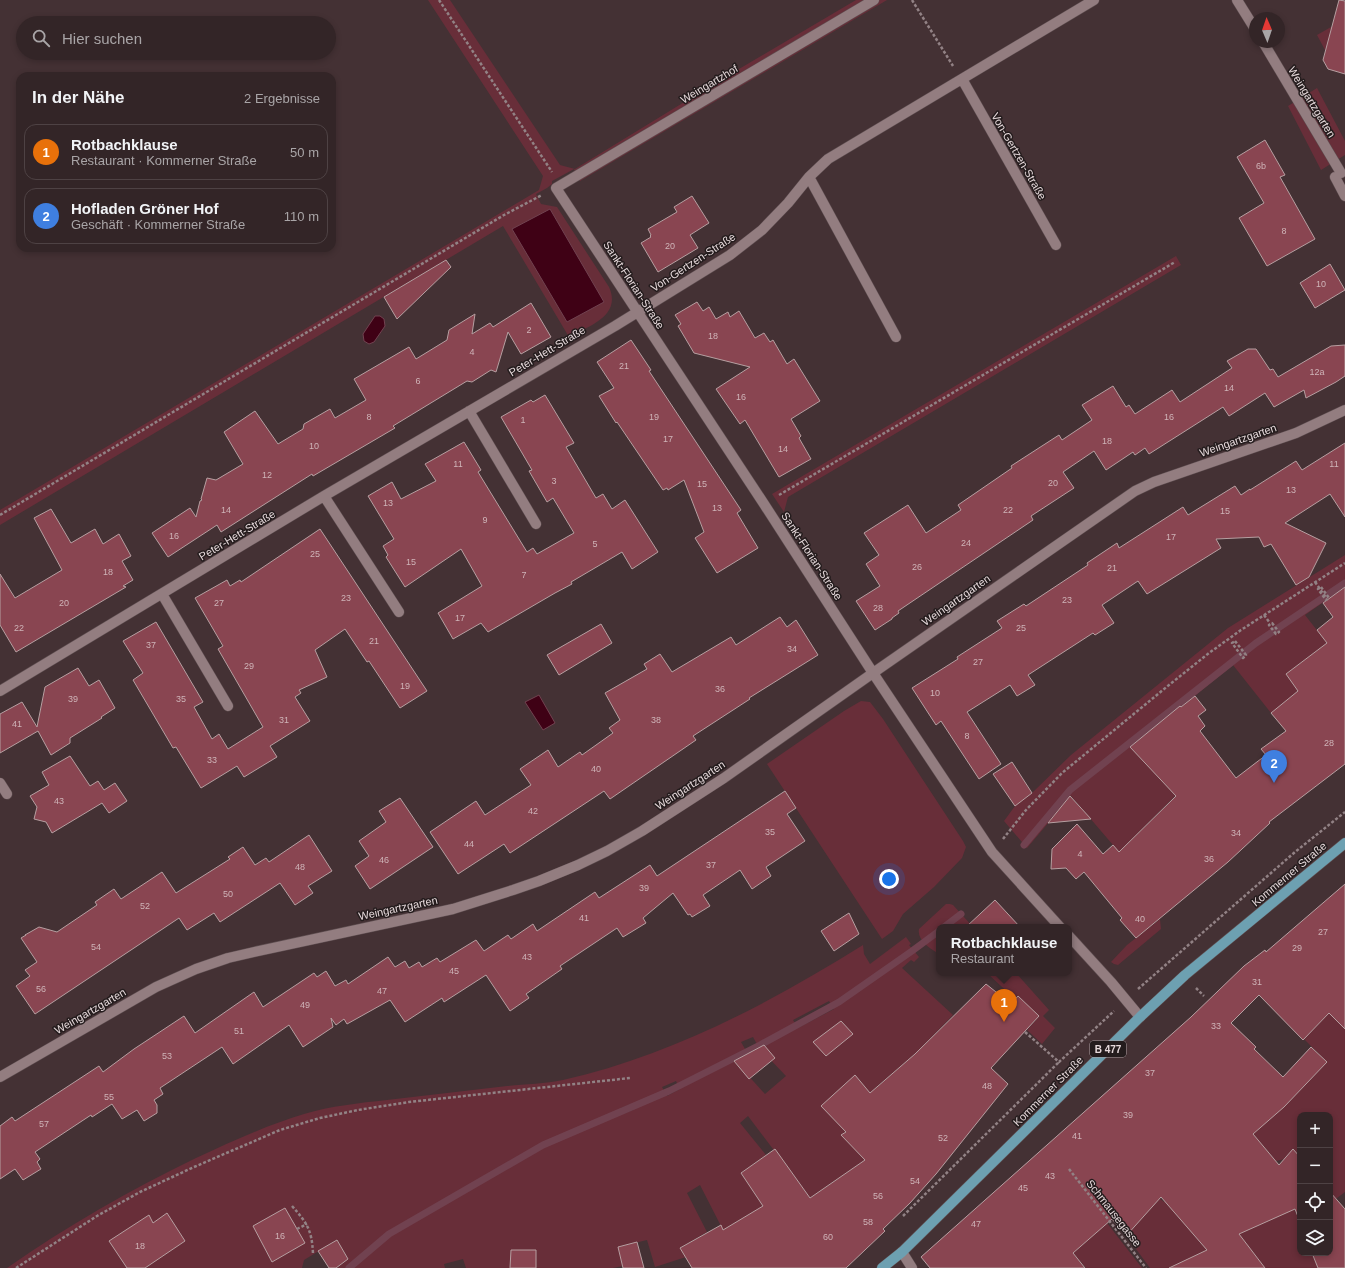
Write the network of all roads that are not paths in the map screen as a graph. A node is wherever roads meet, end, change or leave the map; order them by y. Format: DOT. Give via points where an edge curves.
graph roads {
  1 [pos="874,0"];
  2 [pos="1094,0"];
  3 [pos="1238,0"];
  4 [pos="1249,19"];
  5 [pos="1266,48"];
  6 [pos="962,80"];
  7 [pos="809,177"];
  8 [pos="558,187"];
  9 [pos="1345,196"];
  10 [pos="1056,245"];
  11 [pos="637,312"];
  12 [pos="896,337"];
  13 [pos="1345,410"];
  14 [pos="469,411"];
  15 [pos="324,496"];
  16 [pos="536,524"];
  17 [pos="162,594"];
  18 [pos="399,612"];
  19 [pos="873,673"];
  20 [pos="0,691"];
  21 [pos="228,706"];
  22 [pos="0,783"];
  23 [pos="6,794"];
  24 [pos="1345,843"];
  25 [pos="1057,924"];
  26 [pos="1072,939"];
  27 [pos="1140,1017"];
  28 [pos="0,1077"];
  29 [pos="902,1252"];
  30 [pos="882,1268"];
  31 [pos="912,1268"];
  1 -- 8 [label="street, Weingartzhof"];
  2 -- 6 [label="street, Von-Gertzen-Straße"];
  3 -- 4 [label="street"];
  5 -- 9 [label="street, Weingartzgarten" via="1338,175"];
  6 -- 7 [label="street, Von-Gertzen-Straße" via="828,160"];
  6 -- 10 [label="street, Von-Gertzen-Straße"];
  7 -- 11 [label="street, Von-Gertzen-Straße" via="762,230 736,251"];
  7 -- 12 [label="street"];
  8 -- 11 [label="street, Sankt-Florian-Straße"];
  11 -- 14 [label="street, Peter-Hett-Straße"];
  11 -- 19 [label="street, Sankt-Florian-Straße" via="769,510"];
  13 -- 19 [label="street, Weingartzgarten" via="1291,434 1135,491"];
  14 -- 15 [label="street, Peter-Hett-Straße"];
  14 -- 16 [label="street"];
  15 -- 17 [label="street, Peter-Hett-Straße"];
  15 -- 18 [label="street"];
  17 -- 20 [label="street, Peter-Hett-Straße"];
  17 -- 21 [label="street"];
  19 -- 25 [label="street, Sankt-Florian-Straße" via="992,852"];
  19 -- 28 [label="street, Weingartzgarten" via="716,783 624,841 578,865 513,890 452,909 228,958 196,969 156,988"];
  22 -- 23 [label="street"];
  24 -- 27 [label="main road, Kommerner Straße / B 477" via="1184,975"];
  26 -- 27 [label="street"];
  27 -- 29 [label="main road, Kommerner Straße / B 477"];
  29 -- 30 [label="main road, Kommerner Straße / B 477"];
  29 -- 31 [label="street"];
}
